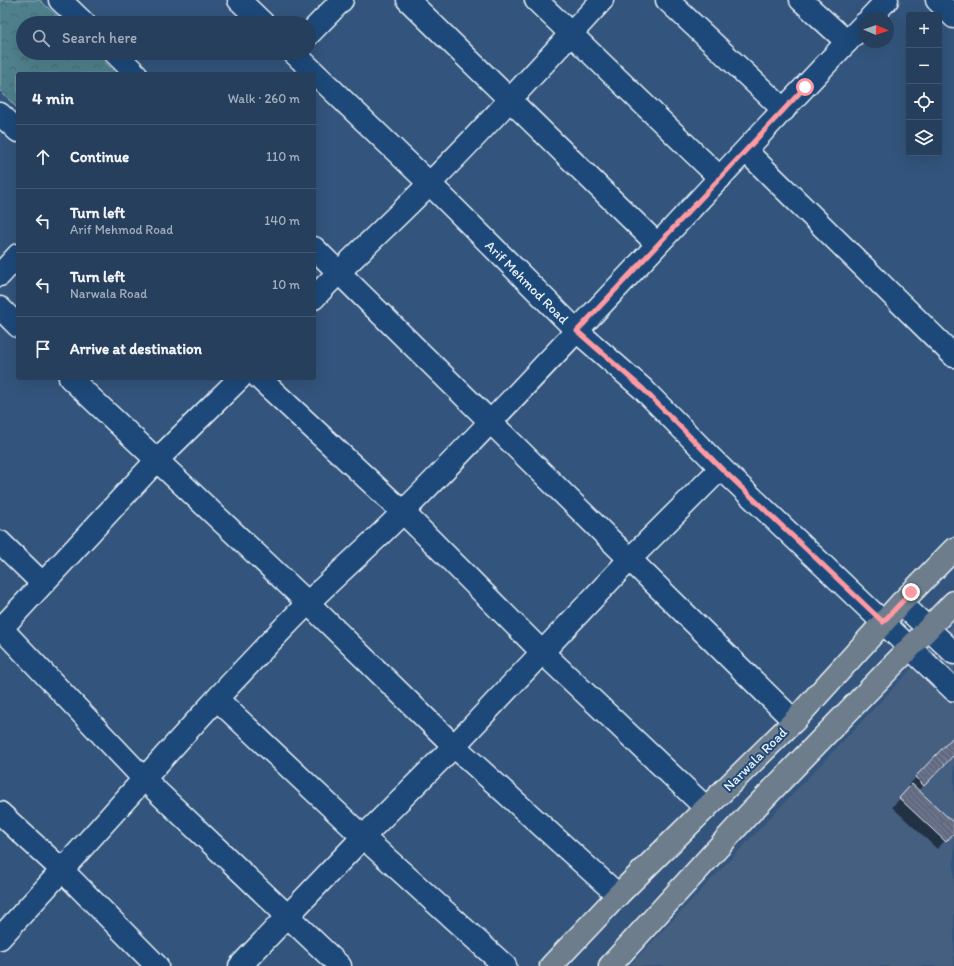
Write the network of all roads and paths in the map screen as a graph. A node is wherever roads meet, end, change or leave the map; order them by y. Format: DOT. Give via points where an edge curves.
graph roads {
  1 [pos="60,0"];
  2 [pos="239,0"];
  3 [pos="342,0"];
  4 [pos="408,0"];
  5 [pos="536,0"];
  6 [pos="602,0"];
  7 [pos="667,0"];
  8 [pos="801,0"];
  9 [pos="887,0"];
  10 [pos="937,0"];
  11 [pos="876,12"];
  12 [pos="77,16"];
  13 [pos="256,16"];
  14 [pos="954,17"];
  15 [pos="316,27"];
  16 [pos="858,30"];
  17 [pos="570,34"];
  18 [pos="846,42"];
  19 [pos="122,60"];
  20 [pos="301,60"];
  21 [pos="134,72"];
  22 [pos="314,72"];
  23 [pos="316,74"];
  24 [pos="510,100"];
  25 [pos="784,110"];
  26 [pos="0,114"];
  27 [pos="16,129"];
  28 [pos="746,151"];
  29 [pos="720,178"];
  30 [pos="430,184"];
  31 [pos="657,244"];
  32 [pos="316,250"];
  33 [pos="16,257"];
  34 [pos="338,272"];
  35 [pos="0,275"];
  36 [pos="316,296"];
  37 [pos="0,308"];
  38 [pos="16,324"];
  39 [pos="577,331"];
  40 [pos="954,356"];
  41 [pos="72,380"];
  42 [pos="238,380"];
  43 [pos="260,380"];
  44 [pos="490,422"];
  45 [pos="157,460"];
  46 [pos="721,468"];
  47 [pos="402,512"];
  48 [pos="0,542"];
  49 [pos="954,549"];
  50 [pos="629,560"];
  51 [pos="42,583"];
  52 [pos="954,602"];
  53 [pos="308,603"];
  54 [pos="901,603"];
  55 [pos="883,622"];
  56 [pos="929,628"];
  57 [pos="1,629"];
  58 [pos="910,648"];
  59 [pos="543,653"];
  60 [pos="954,653"];
  61 [pos="954,690"];
  62 [pos="218,700"];
  63 [pos="794,721"];
  64 [pos="454,746"];
  65 [pos="144,779"];
  66 [pos="706,808"];
  67 [pos="0,813"];
  68 [pos="363,837"];
  69 [pos="63,871"];
  70 [pos="618,895"];
  71 [pos="288,914"];
  72 [pos="0,938"];
  73 [pos="157,966"];
  74 [pos="240,966"];
  75 [pos="340,966"];
  76 [pos="505,966"];
  77 [pos="551,966"];
  78 [pos="610,966"];
  1 -- 12 [label="street"];
  2 -- 13 [label="street"];
  3 -- 15 [label="street"];
  4 -- 24 [label="street"];
  5 -- 17 [label="street"];
  6 -- 17 [label="street"];
  7 -- 25 [label="street"];
  8 -- 18 [label="street"];
  9 -- 11 [label="street"];
  10 -- 14 [label="street"];
  16 -- 18 [label="street"];
  17 -- 24 [label="street"];
  17 -- 29 [label="street"];
  18 -- 25 [label="street"];
  19 -- 21 [label="street"];
  20 -- 22 [label="street, Arif Mehmod Road"];
  23 -- 30 [label="street, Arif Mehmod Road"];
  24 -- 30 [label="street"];
  24 -- 31 [label="street"];
  25 -- 28 [label="street"];
  26 -- 27 [label="street"];
  28 -- 29 [label="street"];
  28 -- 40 [label="street"];
  29 -- 31 [label="street"];
  30 -- 34 [label="street"];
  30 -- 39 [label="street, Arif Mehmod Road"];
  31 -- 39 [label="street"];
  32 -- 34 [label="street"];
  33 -- 35 [label="street"];
  34 -- 36 [label="street"];
  34 -- 44 [label="street"];
  37 -- 38 [label="street"];
  39 -- 44 [label="street"];
  39 -- 46 [label="street, Arif Mehmod Road" via="643,389"];
  41 -- 45 [label="street"];
  42 -- 45 [label="street"];
  43 -- 47 [label="street"];
  44 -- 47 [label="street"];
  44 -- 50 [label="street"];
  45 -- 51 [label="street"];
  45 -- 53 [label="street"];
  46 -- 50 [label="street"];
  46 -- 55 [label="street, Arif Mehmod Road"];
  47 -- 53 [label="street"];
  47 -- 59 [label="street"];
  48 -- 51 [label="street"];
  49 -- 54 [label="main road, Narwala Road"];
  50 -- 59 [label="street"];
  50 -- 63 [label="street"];
  51 -- 57 [label="street"];
  52 -- 56 [label="main road"];
  53 -- 62 [label="street"];
  53 -- 64 [label="street"];
  54 -- 55 [label="main road, Narwala Road"];
  54 -- 56 [label="street"];
  55 -- 58 [label="street, Arif Mehmod Road"];
  55 -- 63 [label="main road, Narwala Road"];
  56 -- 58 [label="main road"];
  56 -- 60 [label="street"];
  57 -- 65 [label="street"];
  58 -- 61 [label="street, Arif Mehmod Road"];
  58 -- 78 [label="main road" via="747,816"];
  59 -- 64 [label="street"];
  59 -- 66 [label="street"];
  62 -- 65 [label="street"];
  62 -- 68 [label="street"];
  63 -- 66 [label="main road, Narwala Road"];
  64 -- 68 [label="street"];
  64 -- 70 [label="street"];
  65 -- 69 [label="street"];
  65 -- 71 [label="street"];
  66 -- 70 [label="main road, Narwala Road"];
  67 -- 69 [label="street"];
  68 -- 71 [label="street"];
  68 -- 76 [label="street"];
  69 -- 72 [label="street"];
  69 -- 73 [label="street"];
  70 -- 77 [label="main road, Narwala Road"];
  71 -- 74 [label="street"];
  71 -- 75 [label="street"];
}
